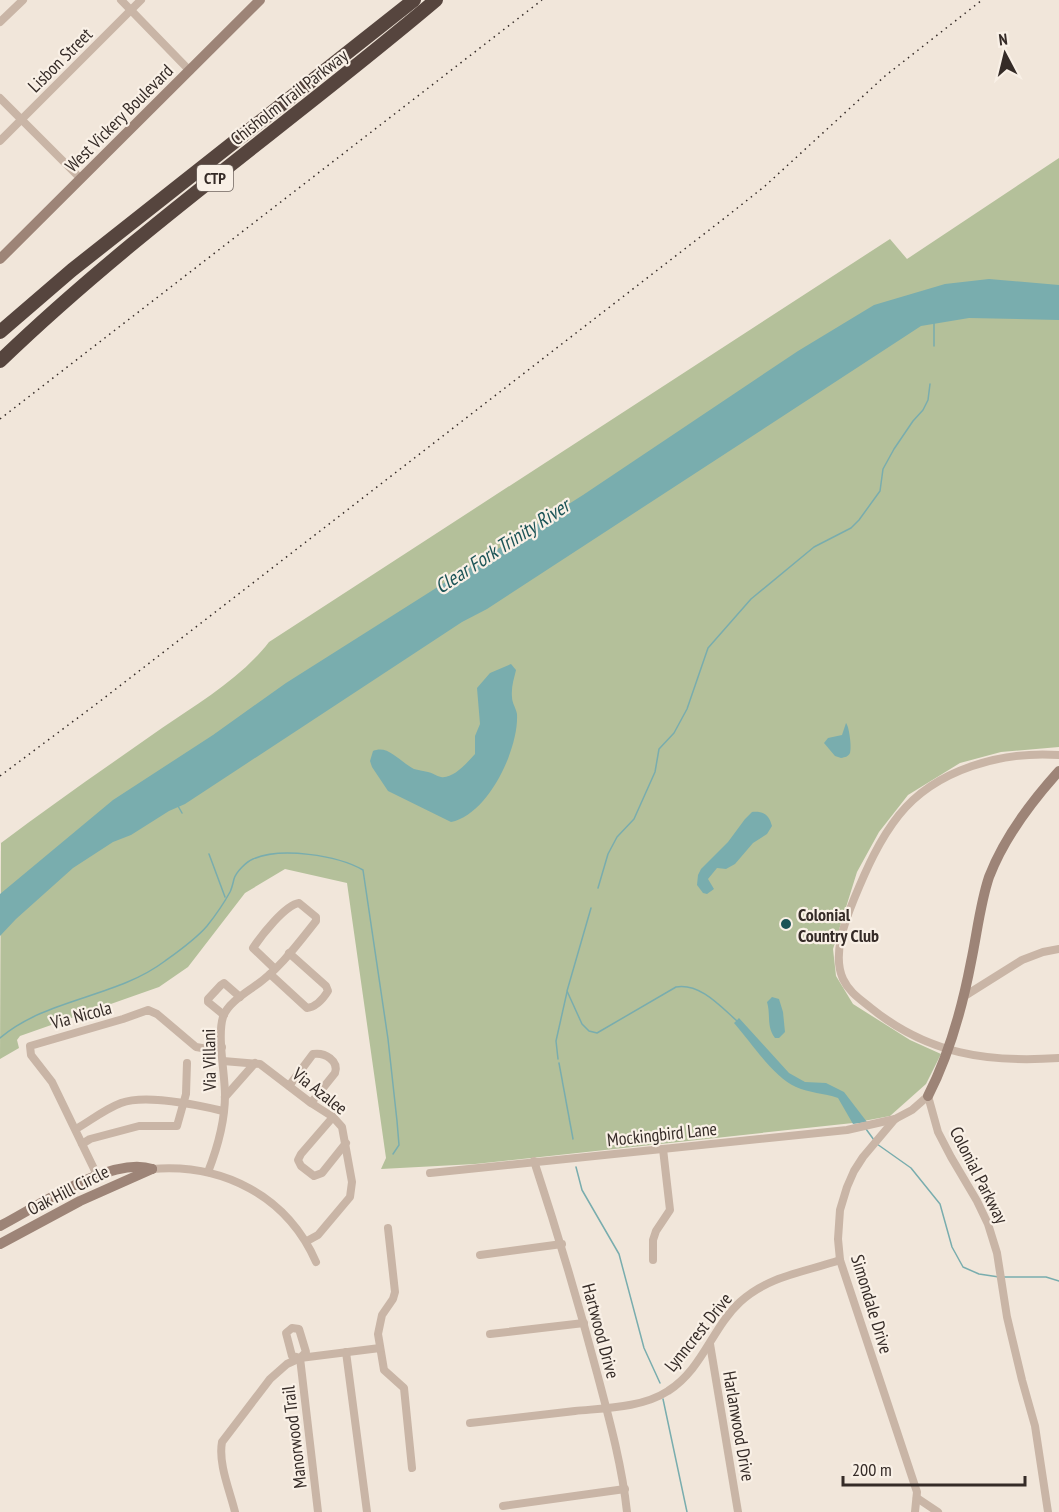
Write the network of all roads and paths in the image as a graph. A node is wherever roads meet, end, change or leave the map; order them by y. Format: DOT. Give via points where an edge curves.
graph roads {
  1 [pos="22,0"];
  2 [pos="121,0"];
  3 [pos="141,0"];
  4 [pos="260,0"];
  5 [pos="414,0"];
  6 [pos="436,0"];
  7 [pos="131,10"];
  8 [pos="0,22"];
  9 [pos="190,71"];
  10 [pos="0,98"];
  11 [pos="22,120"];
  12 [pos="0,141"];
  13 [pos="81,179"];
  14 [pos="0,259"];
  15 [pos="0,332"];
  16 [pos="0,361"];
  17 [pos="1059,755"];
  18 [pos="1059,771"];
  19 [pos="1059,949"];
  20 [pos="290,953"];
  21 [pos="272,971"];
  22 [pos="240,997"];
  23 [pos="963,997"];
  24 [pos="224,1015"];
  25 [pos="222,1047"];
  26 [pos="949,1051"];
  27 [pos="1059,1058"];
  28 [pos="223,1061"];
  29 [pos="187,1063"];
  30 [pos="255,1063"];
  31 [pos="289,1086"];
  32 [pos="928,1096"];
  33 [pos="225,1097"];
  34 [pos="184,1102"];
  35 [pos="310,1103"];
  36 [pos="223,1111"];
  37 [pos="333,1117"];
  38 [pos="896,1119"];
  39 [pos="76,1129"];
  40 [pos="346,1143"];
  41 [pos="82,1144"];
  42 [pos="663,1149"];
  43 [pos="534,1161"];
  44 [pos="152,1169"];
  45 [pos="95,1171"];
  46 [pos="208,1172"];
  47 [pos="430,1173"];
  48 [pos="0,1226"];
  49 [pos="388,1228"];
  50 [pos="307,1241"];
  51 [pos="0,1244"];
  52 [pos="562,1244"];
  53 [pos="480,1255"];
  54 [pos="654,1260"];
  55 [pos="840,1260"];
  56 [pos="316,1262"];
  57 [pos="584,1323"];
  58 [pos="490,1334"];
  59 [pos="303,1341"];
  60 [pos="710,1344"];
  61 [pos="289,1345"];
  62 [pos="380,1348"];
  63 [pos="346,1352"];
  64 [pos="300,1358"];
  65 [pos="606,1407"];
  66 [pos="470,1422"];
  67 [pos="412,1468"];
  68 [pos="625,1490"];
  69 [pos="917,1498"];
  70 [pos="503,1506"];
  71 [pos="235,1512"];
  72 [pos="318,1512"];
  73 [pos="367,1512"];
  74 [pos="627,1512"];
  75 [pos="738,1512"];
  76 [pos="915,1512"];
  77 [pos="938,1512"];
  78 [pos="1048,1512"];
  1 -- 8 [label="street"];
  2 -- 7 [label="street"];
  3 -- 7 [label="street, Lisbon Street"];
  4 -- 9 [label="street, West Vickery Boulevard"];
  5 -- 15 [label="highway, Chisholm Trail Parkway / CTP" via="80,263"];
  6 -- 16 [label="highway, Chisholm Trail Parkway / CTP" via="111,262"];
  7 -- 9 [label="street"];
  7 -- 11 [label="street, Lisbon Street"];
  9 -- 13 [label="street, West Vickery Boulevard"];
  10 -- 11 [label="street"];
  11 -- 12 [label="street, Lisbon Street"];
  11 -- 13 [label="street"];
  13 -- 14 [label="street, West Vickery Boulevard"];
  17 -- 26 [label="street" via="1025,754 978,765 948,777 918,797 884,836 843,927 840,965 848,988 881,1017"];
  18 -- 23 [label="street" via="1022,819 989,877"];
  19 -- 23 [label="street" via="1022,960"];
  20 -- 21 [label="street, Via Villani"];
  20 -- 21 [label="street" via="326,986 328,991 321,1000 307,1008"];
  20 -- 21 [label="street, Via Villani" via="316,921 316,916 299,903 282,915 253,948"];
  21 -- 22 [label="street, Via Villani"];
  22 -- 24 [label="street, Via Villani"];
  22 -- 24 [label="street" via="224,983 208,999"];
  23 -- 26 [label="street"];
  24 -- 25 [label="street, Via Villani"];
  25 -- 28 [label="street, Via Villani"];
  25 -- 39 [label="street, Via Nicola" via="196,1047 148,1010 30,1046 31,1055 52,1082"];
  26 -- 27 [label="street" via="1002,1059"];
  26 -- 32 [label="street"];
  28 -- 30 [label="street, Via Azalee"];
  28 -- 33 [label="street, Via Villani"];
  29 -- 34 [label="street"];
  30 -- 31 [label="street, Via Azalee"];
  30 -- 33 [label="street"];
  31 -- 35 [label="street, Via Azalee"];
  31 -- 35 [label="street" via="313,1054 335,1062 335,1073"];
  32 -- 38 [label="street, Simondale Drive"];
  32 -- 78 [label="street, Colonial Parkway" via="938,1132 988,1224 1035,1426"];
  33 -- 36 [label="street, Via Villani"];
  34 -- 36 [label="street"];
  34 -- 39 [label="street" via="122,1103"];
  34 -- 41 [label="street" via="177,1125 139,1126"];
  35 -- 37 [label="street, Via Azalee"];
  36 -- 46 [label="street, Via Villani"];
  37 -- 40 [label="street, Via Azalee" via="342,1127"];
  37 -- 40 [label="street" via="298,1160 301,1166 314,1176 322,1173"];
  38 -- 42 [label="street, Mockingbird Lane" via="864,1128"];
  38 -- 55 [label="street, Simondale Drive" via="854,1172 844,1197 838,1239"];
  39 -- 41 [label="street"];
  40 -- 50 [label="street, Via Azalee" via="352,1192 321,1232"];
  41 -- 45 [label="street"];
  42 -- 43 [label="street, Mockingbird Lane"];
  42 -- 54 [label="street" via="670,1210 653,1240"];
  43 -- 47 [label="street, Mockingbird Lane"];
  43 -- 52 [label="street, Hartwood Drive"];
  44 -- 45 [label="street, Oak Hill Circle" via="133,1165"];
  44 -- 46 [label="street, Oak Hill Circle"];
  44 -- 51 [label="street, Oak Hill Circle" via="80,1201"];
  45 -- 48 [label="street, Oak Hill Circle"];
  46 -- 50 [label="street, Oak Hill Circle" via="230,1178 263,1197 290,1219"];
  49 -- 62 [label="street" via="395,1292 380,1320"];
  50 -- 56 [label="street, Oak Hill Circle"];
  52 -- 53 [label="street"];
  52 -- 57 [label="street, Hartwood Drive"];
  55 -- 60 [label="street, Lynncrest Drive" via="763,1285 739,1303"];
  55 -- 69 [label="street, Simondale Drive"];
  57 -- 58 [label="street"];
  57 -- 65 [label="street, Hartwood Drive"];
  59 -- 61 [label="street"];
  59 -- 61 [label="street" via="300,1330 292,1328 286,1333"];
  59 -- 64 [label="street, Manorwood Trail" via="306,1353"];
  60 -- 65 [label="street, Lynncrest Drive" via="668,1392"];
  60 -- 75 [label="street, Harlanwood Drive"];
  61 -- 64 [label="street, Manorwood Trail" via="292,1356"];
  62 -- 63 [label="street"];
  62 -- 67 [label="street" via="384,1370 404,1388"];
  63 -- 64 [label="street"];
  63 -- 73 [label="street"];
  64 -- 71 [label="street" via="277,1371 222,1442 220,1449"];
  64 -- 72 [label="street, Manorwood Trail"];
  65 -- 66 [label="street, Lynncrest Drive"];
  65 -- 68 [label="street, Hartwood Drive"];
  68 -- 70 [label="street"];
  68 -- 74 [label="street, Hartwood Drive"];
  69 -- 76 [label="street, Simondale Drive"];
  69 -- 77 [label="street"];
}
